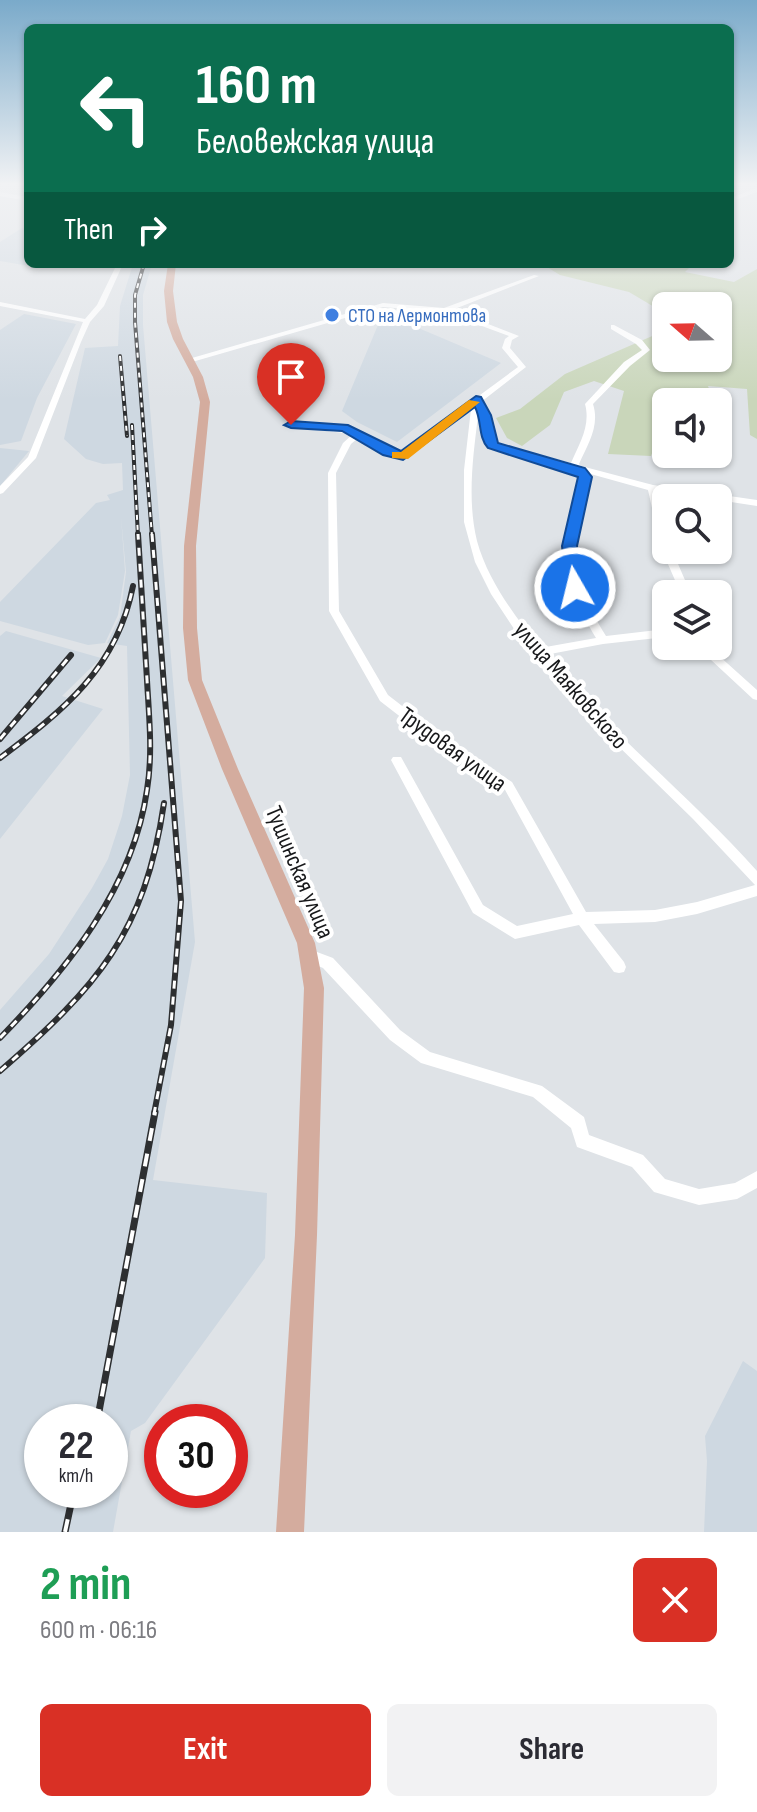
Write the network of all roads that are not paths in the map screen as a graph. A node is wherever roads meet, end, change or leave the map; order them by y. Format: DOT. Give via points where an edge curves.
graph roads {
  1 [pos="118,268"];
  2 [pos="171,268"];
  3 [pos="536,276"];
  4 [pos="0,304"];
  5 [pos="445,310"];
  6 [pos="87,321"];
  7 [pos="614,327"];
  8 [pos="189,360"];
  9 [pos="476,400"];
  10 [pos="291,425"];
  11 [pos="359,433"];
  12 [pos="580,471"];
  13 [pos="652,488"];
  14 [pos="0,491"];
  15 [pos="732,499"];
  16 [pos="757,503"];
  17 [pos="652,635"];
  18 [pos="603,640"];
  19 [pos="536,653"];
  20 [pos="717,660"];
  21 [pos="757,696"];
  22 [pos="397,760"];
  23 [pos="757,880"];
  24 [pos="757,890"];
  25 [pos="582,918"];
  26 [pos="309,955"];
  27 [pos="619,967"];
  28 [pos="757,1179"];
  29 [pos="290,1532"];
  1 -- 6 [label="street"];
  2 -- 8 [label="main road" via="168,284 174,323"];
  3 -- 5 [label="street"];
  4 -- 6 [label="street"];
  5 -- 8 [label="street" via="383,305"];
  5 -- 9 [label="street" via="515,336 506,348 522,367"];
  6 -- 14 [label="street" via="32,458"];
  7 -- 12 [label="street" via="646,350 589,404 591,428 575,464"];
  8 -- 26 [label="main road, Тушинская улица" via="203,385 205,402 190,546 195,680"];
  9 -- 11 [label="street" via="403,456"];
  9 -- 12 [label="street" via="493,445"];
  9 -- 19 [label="street, улица Маяковского" via="468,471 472,538 486,579"];
  10 -- 11 [label="street"];
  11 -- 25 [label="street, Трудовая улица" via="347,443 332,473 334,611 384,698 508,785"];
  12 -- 13 [label="street"];
  12 -- 18 [label="street" via="585,477 571,534 571,560 575,588"];
  15 -- 16 [label="street"];
  17 -- 18 [label="street"];
  18 -- 19 [label="street"];
  19 -- 23 [label="street, улица Маяковского"];
  20 -- 21 [label="street"];
  22 -- 25 [label="street" via="478,909 515,933"];
  24 -- 25 [label="street" via="655,916"];
  25 -- 27 [label="street, Трудовая улица"];
  26 -- 28 [label="street" via="328,963 395,1035 426,1058 537,1091 578,1123 583,1141 637,1161 660,1186 699,1197 737,1191"];
  26 -- 29 [label="main road, Тушинская улица" via="314,988 306,1235"];
}
